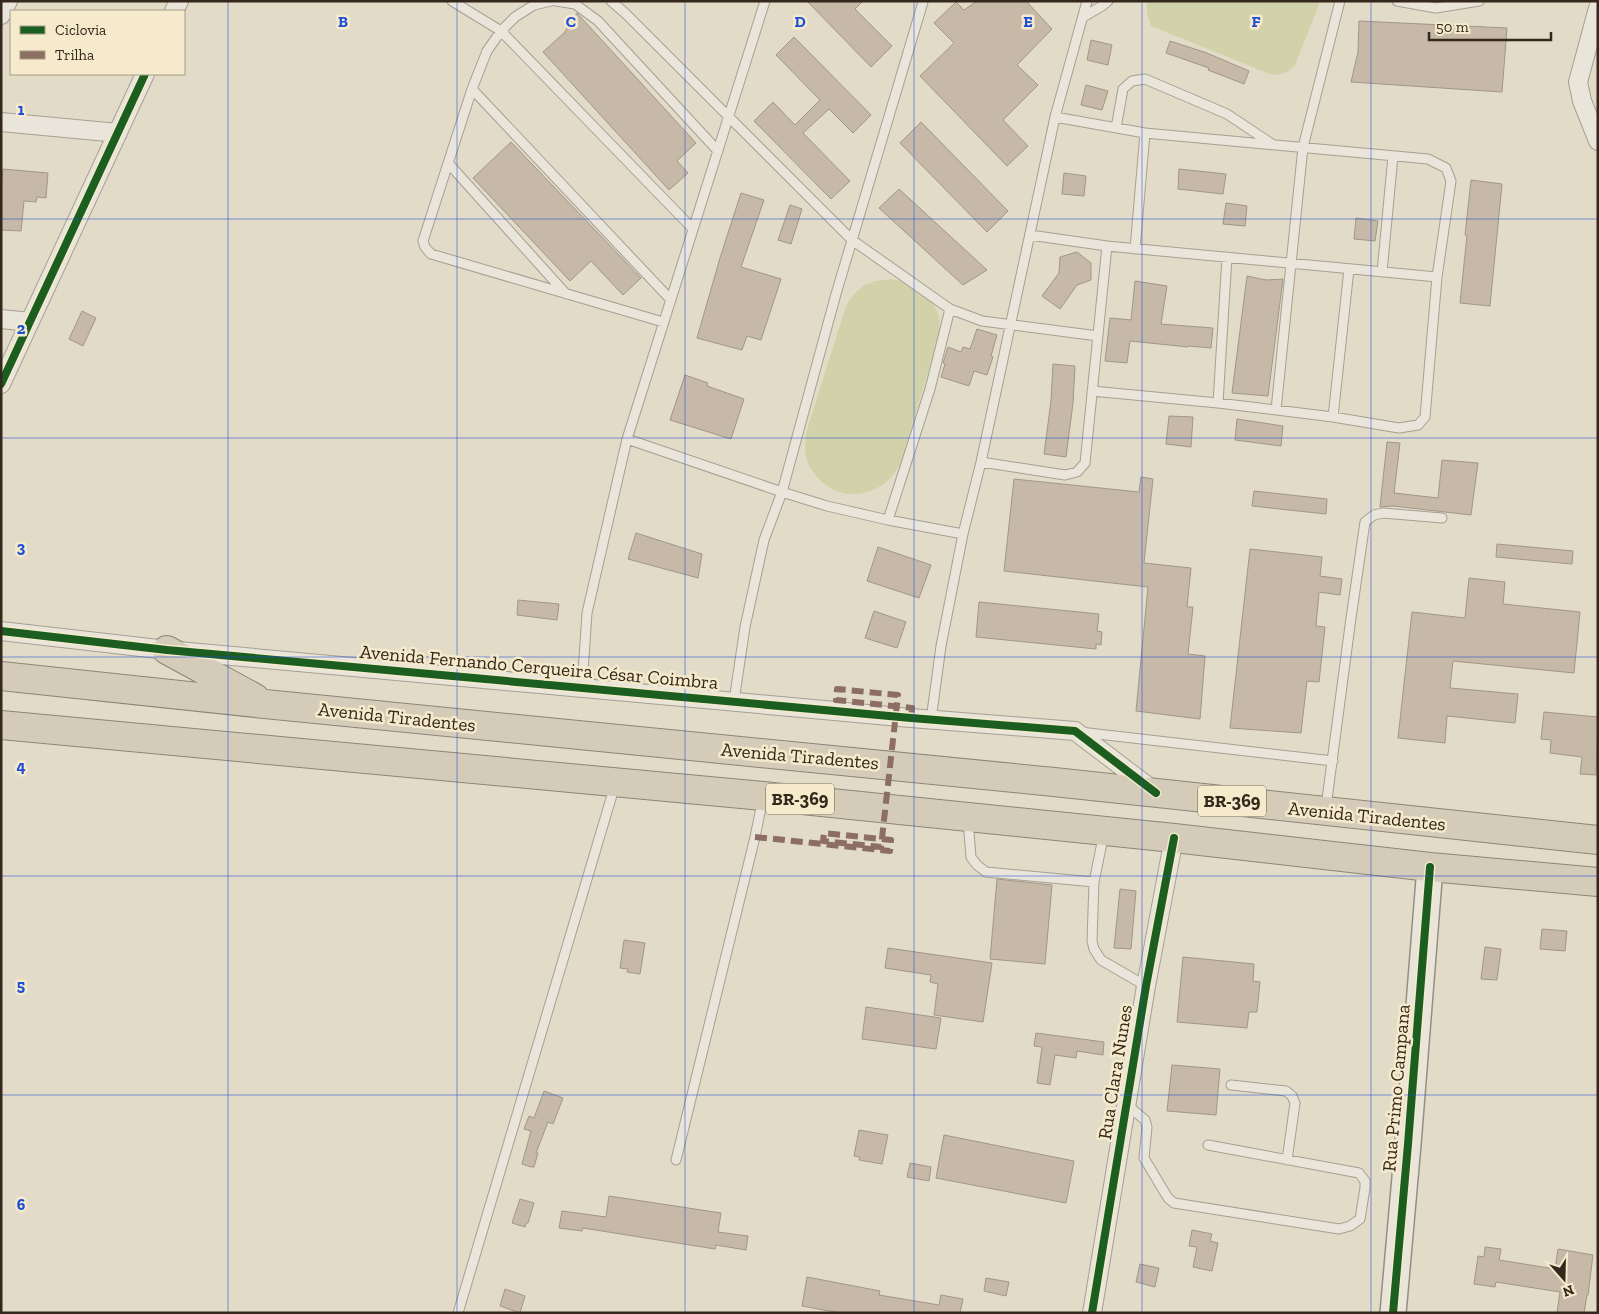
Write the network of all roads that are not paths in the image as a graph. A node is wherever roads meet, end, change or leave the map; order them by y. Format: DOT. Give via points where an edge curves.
graph roads {
  1 [pos="8,1"];
  2 [pos="452,1"];
  3 [pos="551,1"];
  4 [pos="556,1"];
  5 [pos="611,1"];
  6 [pos="765,1"];
  7 [pos="1087,1"];
  8 [pos="1108,1"];
  9 [pos="1340,1"];
  10 [pos="1397,1"];
  11 [pos="1479,1"];
  12 [pos="923,2"];
  13 [pos="1598,8"];
  14 [pos="1,15"];
  15 [pos="1083,17"];
  16 [pos="1595,29"];
  17 [pos="501,31"];
  18 [pos="145,75"];
  19 [pos="472,89"];
  20 [pos="728,116"];
  21 [pos="1056,117"];
  22 [pos="1,122"];
  23 [pos="1116,128"];
  24 [pos="118,133"];
  25 [pos="1145,133"];
  26 [pos="1598,141"];
  27 [pos="1273,145"];
  28 [pos="1302,147"];
  29 [pos="718,150"];
  30 [pos="1393,156"];
  31 [pos="448,164"];
  32 [pos="693,229"];
  33 [pos="1030,235"];
  34 [pos="852,240"];
  35 [pos="1107,246"];
  36 [pos="1135,248"];
  37 [pos="1227,257"];
  38 [pos="1292,263"];
  39 [pos="1349,269"];
  40 [pos="1382,272"];
  41 [pos="1437,277"];
  42 [pos="566,294"];
  43 [pos="670,300"];
  44 [pos="950,309"];
  45 [pos="1,319"];
  46 [pos="30,322"];
  47 [pos="663,322"];
  48 [pos="1011,326"];
  49 [pos="1098,336"];
  50 [pos="1,384"];
  51 [pos="1092,391"];
  52 [pos="1218,403"];
  53 [pos="1276,410"];
  54 [pos="1333,417"];
  55 [pos="626,439"];
  56 [pos="981,462"];
  57 [pos="782,492"];
  58 [pos="1442,518"];
  59 [pos="888,520"];
  60 [pos="963,534"];
  61 [pos="1,631"];
  62 [pos="167,650"];
  63 [pos="1,676"];
  64 [pos="582,687"];
  65 [pos="734,701"];
  66 [pos="265,704"];
  67 [pos="931,720"];
  68 [pos="1,725"];
  69 [pos="1075,731"];
  70 [pos="1333,761"];
  71 [pos="615,782"];
  72 [pos="1156,793"];
  73 [pos="763,796"];
  74 [pos="1326,812"];
  75 [pos="968,817"];
  76 [pos="1104,830"];
  77 [pos="1174,838"];
  78 [pos="1598,840"];
  79 [pos="1430,867"];
  80 [pos="1094,882"];
  81 [pos="1598,882"];
  82 [pos="1146,986"];
  83 [pos="1231,1085"];
  84 [pos="1126,1104"];
  85 [pos="1208,1145"];
  86 [pos="676,1160"];
  87 [pos="1287,1160"];
  88 [pos="458,1313"];
  89 [pos="1092,1313"];
  90 [pos="1393,1313"];
  1 -- 14 [label="street"];
  2 -- 17 [label="lane"];
  3 -- 17 [label="lane" via="534,5"];
  4 -- 29 [label="lane" via="575,4 598,21"];
  5 -- 20 [label="lane"];
  6 -- 20 [label="lane"];
  7 -- 15 [label="lane"];
  8 -- 15 [label="lane"];
  9 -- 28 [label="lane"];
  10 -- 11 [label="lane" via="1436,8"];
  12 -- 34 [label="lane"];
  13 -- 16 [label="street"];
  15 -- 21 [label="lane"];
  16 -- 26 [label="street" via="1578,82"];
  17 -- 19 [label="lane" via="487,50"];
  17 -- 32 [label="lane"];
  18 -- 24 [label="street"];
  19 -- 31 [label="lane"];
  19 -- 43 [label="lane"];
  20 -- 29 [label="lane"];
  20 -- 34 [label="lane"];
  21 -- 23 [label="lane"];
  21 -- 33 [label="lane"];
  22 -- 24 [label="street"];
  23 -- 25 [label="lane"];
  23 -- 27 [label="lane" via="1123,89 1132,81 1145,79 1227,114"];
  24 -- 46 [label="street"];
  25 -- 27 [label="lane"];
  25 -- 36 [label="lane"];
  27 -- 28 [label="lane"];
  28 -- 30 [label="lane"];
  28 -- 38 [label="lane"];
  29 -- 32 [label="lane"];
  30 -- 40 [label="lane"];
  30 -- 41 [label="lane" via="1428,159 1446,168 1451,181"];
  31 -- 42 [label="lane"];
  31 -- 42 [label="lane" via="423,241 431,254"];
  32 -- 43 [label="lane"];
  33 -- 35 [label="lane"];
  33 -- 48 [label="lane"];
  34 -- 44 [label="lane"];
  34 -- 57 [label="lane"];
  35 -- 36 [label="lane"];
  35 -- 49 [label="lane"];
  36 -- 37 [label="lane"];
  37 -- 38 [label="lane"];
  37 -- 52 [label="lane"];
  38 -- 39 [label="lane"];
  38 -- 53 [label="lane"];
  39 -- 40 [label="lane"];
  39 -- 54 [label="lane"];
  40 -- 41 [label="lane"];
  41 -- 54 [label="lane" via="1426,417 1418,425 1399,428"];
  42 -- 47 [label="lane"];
  43 -- 47 [label="lane"];
  44 -- 48 [label="lane" via="982,321"];
  44 -- 59 [label="lane" via="930,389"];
  45 -- 46 [label="street"];
  46 -- 50 [label="street"];
  47 -- 55 [label="lane"];
  48 -- 49 [label="lane"];
  48 -- 56 [label="lane"];
  49 -- 51 [label="lane"];
  51 -- 52 [label="lane"];
  51 -- 56 [label="lane" via="1085,464 1077,472 1065,475"];
  52 -- 53 [label="lane"];
  53 -- 54 [label="lane"];
  55 -- 57 [label="lane"];
  55 -- 64 [label="lane" via="587,613"];
  56 -- 60 [label="lane"];
  57 -- 59 [label="lane"];
  57 -- 65 [label="lane" via="764,540 745,627"];
  58 -- 70 [label="lane" via="1383,513 1365,522"];
  59 -- 60 [label="lane"];
  60 -- 67 [label="lane" via="941,646"];
  61 -- 62 [label="street, Avenida Fernando Cerqueira César Coimbra"];
  62 -- 64 [label="street, Avenida Fernando Cerqueira César Coimbra"];
  62 -- 66 [label="highway"];
  63 -- 66 [label="highway, Avenida Tiradentes / BR-369"];
  64 -- 65 [label="street, Avenida Fernando Cerqueira César Coimbra"];
  65 -- 67 [label="street, Avenida Fernando Cerqueira César Coimbra"];
  66 -- 72 [label="highway, Avenida Tiradentes / BR-369"];
  67 -- 69 [label="street, Avenida Fernando Cerqueira César Coimbra"];
  68 -- 71 [label="highway, BR-369"];
  69 -- 70 [label="lane"];
  69 -- 72 [label="street"];
  70 -- 74 [label="lane"];
  71 -- 73 [label="highway, BR-369"];
  71 -- 88 [label="lane"];
  72 -- 74 [label="highway, Avenida Tiradentes / BR-369"];
  73 -- 75 [label="highway, BR-369"];
  73 -- 86 [label="lane"];
  74 -- 78 [label="highway, Avenida Tiradentes / BR-369"];
  75 -- 76 [label="highway, BR-369"];
  75 -- 80 [label="lane" via="972,857 986,872"];
  76 -- 77 [label="highway, BR-369"];
  76 -- 80 [label="lane"];
  77 -- 79 [label="highway, BR-369"];
  77 -- 82 [label="street, Rua Clara Nunes"];
  79 -- 81 [label="highway, BR-369"];
  79 -- 90 [label="street, Rua Primo Campana"];
  80 -- 82 [label="lane" via="1094,949 1101,960"];
  82 -- 84 [label="street, Rua Clara Nunes"];
  83 -- 87 [label="lane" via="1286,1091 1292,1096 1295,1103"];
  84 -- 87 [label="lane" via="1145,1120 1144,1158 1174,1203 1339,1229 1360,1219 1365,1181 1359,1173"];
  84 -- 89 [label="street, Rua Clara Nunes"];
  85 -- 87 [label="lane"];
}
